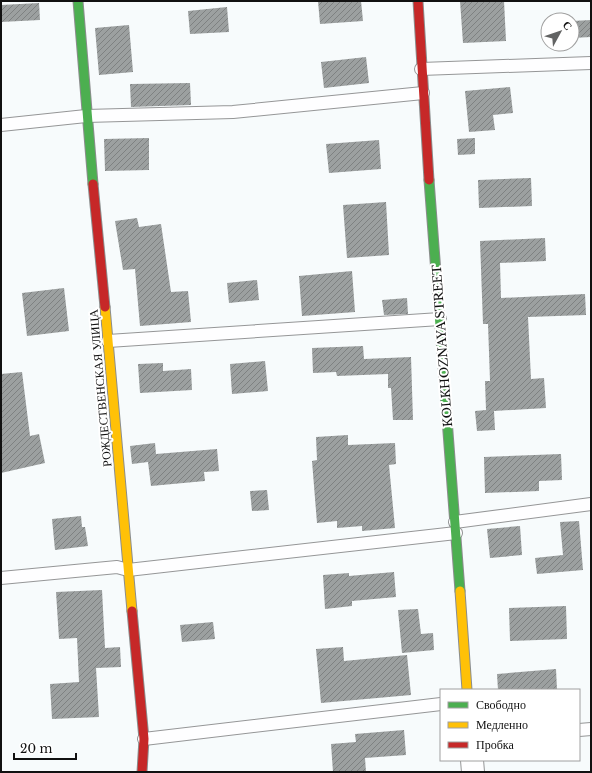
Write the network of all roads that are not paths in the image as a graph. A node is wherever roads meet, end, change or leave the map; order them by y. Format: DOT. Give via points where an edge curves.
graph roads {
  1 [pos="78,1"];
  2 [pos="418,1"];
  3 [pos="591,63"];
  4 [pos="421,69"];
  5 [pos="423,93"];
  6 [pos="86,116"];
  7 [pos="1,125"];
  8 [pos="440,319"];
  9 [pos="108,341"];
  10 [pos="591,504"];
  11 [pos="455,528"];
  12 [pos="128,570"];
  13 [pos="1,578"];
  14 [pos="467,689"];
  15 [pos="440,704"];
  16 [pos="591,729"];
  17 [pos="580,730"];
  18 [pos="144,739"];
  19 [pos="472,761"];
  20 [pos="142,772"];
  21 [pos="473,772"];
  1 -- 6 [label="street, РОЖДЕСТВЕНСКАЯ УЛИЦА"];
  2 -- 4 [label="street, KOLKHOZNAYA STREET"];
  3 -- 4 [label="lane"];
  4 -- 5 [label="street, KOLKHOZNAYA STREET"];
  5 -- 6 [label="lane" via="233,112"];
  5 -- 8 [label="street, KOLKHOZNAYA STREET"];
  6 -- 7 [label="lane"];
  6 -- 9 [label="street, РОЖДЕСТВЕНСКАЯ УЛИЦА"];
  8 -- 9 [label="lane"];
  8 -- 11 [label="street, KOLKHOZNAYA STREET"];
  9 -- 12 [label="street, РОЖДЕСТВЕНСКАЯ УЛИЦА"];
  10 -- 11 [label="lane"];
  11 -- 12 [label="lane"];
  11 -- 14 [label="street, KOLKHOZNAYA STREET"];
  12 -- 13 [label="lane" via="117,567"];
  12 -- 18 [label="street, РОЖДЕСТВЕНСКАЯ УЛИЦА"];
  15 -- 18 [label="lane"];
  16 -- 17 [label="lane"];
  18 -- 20 [label="street, РОЖДЕСТВЕНСКАЯ УЛИЦА"];
  19 -- 21 [label="street"];
}
